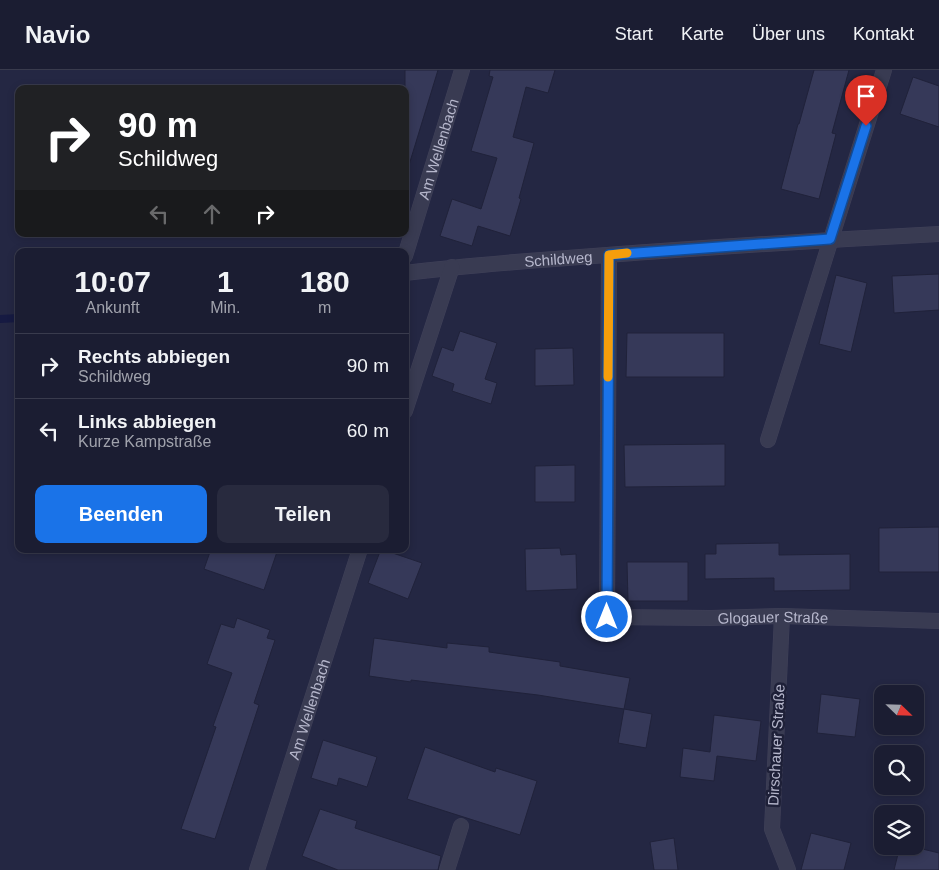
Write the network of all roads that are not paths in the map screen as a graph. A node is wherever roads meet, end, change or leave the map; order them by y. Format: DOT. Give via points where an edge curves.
graph roads {
  1 [pos="462,70"];
  2 [pos="884,70"];
  3 [pos="939,234"];
  4 [pos="830,239"];
  5 [pos="407,248"];
  6 [pos="609,255"];
  7 [pos="452,267"];
  8 [pos="409,272"];
  9 [pos="409,399"];
  10 [pos="768,440"];
  11 [pos="359,553"];
  12 [pos="782,616"];
  13 [pos="939,622"];
  14 [pos="461,826"];
  15 [pos="257,870"];
  16 [pos="447,870"];
  17 [pos="788,870"];
  1 -- 5 [label="street, Am Wellenbach"];
  2 -- 4 [label="street"];
  3 -- 4 [label="street, Schildweg"];
  4 -- 6 [label="street, Schildweg"];
  4 -- 10 [label="street"];
  6 -- 7 [label="street, Schildweg"];
  6 -- 12 [label="street, Glogauer Straße" via="607,617"];
  7 -- 8 [label="street, Schildweg"];
  7 -- 9 [label="street"];
  11 -- 15 [label="street, Am Wellenbach"];
  12 -- 13 [label="street, Glogauer Straße"];
  12 -- 17 [label="street, Dirschauer Straße" via="772,829"];
  14 -- 16 [label="street"];
}
